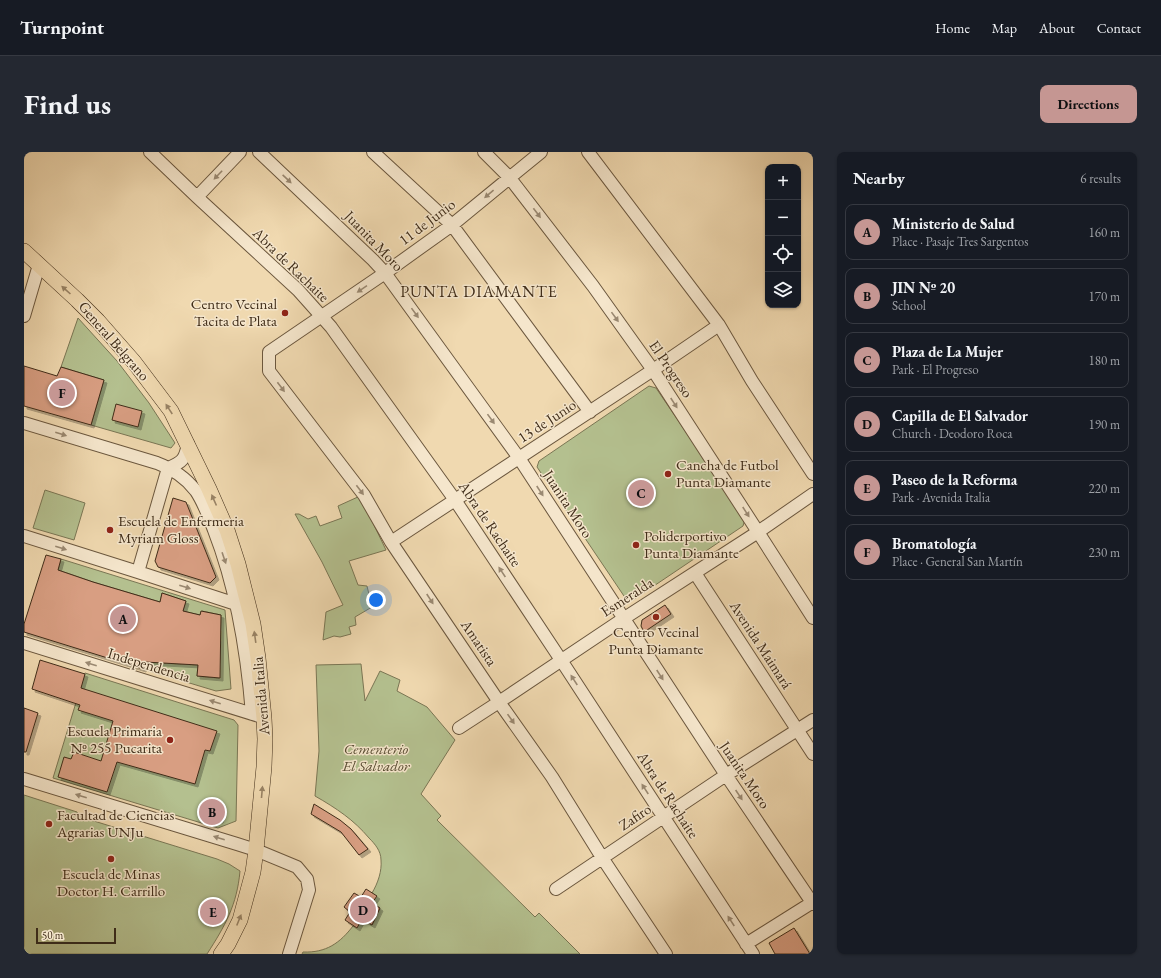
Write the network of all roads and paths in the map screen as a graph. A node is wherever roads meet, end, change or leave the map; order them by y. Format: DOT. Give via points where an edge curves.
graph roads {
  1 [pos="150,152"];
  2 [pos="240,152"];
  3 [pos="258,152"];
  4 [pos="373,152"];
  5 [pos="484,152"];
  6 [pos="541,152"];
  7 [pos="588,152"];
  8 [pos="509,177"];
  9 [pos="197,197"];
  10 [pos="452,225"];
  11 [pos="24,251"];
  12 [pos="39,265"];
  13 [pos="386,273"];
  14 [pos="24,316"];
  15 [pos="322,317"];
  16 [pos="719,325"];
  17 [pos="269,352"];
  18 [pos="653,370"];
  19 [pos="590,412"];
  20 [pos="24,423"];
  21 [pos="188,444"];
  22 [pos="519,458"];
  23 [pos="168,468"];
  24 [pos="813,474"];
  25 [pos="813,494"];
  26 [pos="454,500"];
  27 [pos="758,532"];
  28 [pos="24,536"];
  29 [pos="391,542"];
  30 [pos="138,572"];
  31 [pos="695,573"];
  32 [pos="236,604"];
  33 [pos="623,618"];
  34 [pos="813,618"];
  35 [pos="24,643"];
  36 [pos="561,660"];
  37 [pos="499,702"];
  38 [pos="258,716"];
  39 [pos="813,720"];
  40 [pos="459,728"];
  41 [pos="797,731"];
  42 [pos="813,754"];
  43 [pos="726,775"];
  44 [pos="24,779"];
  45 [pos="663,817"];
  46 [pos="256,850"];
  47 [pos="603,859"];
  48 [pos="556,889"];
  49 [pos="813,902"];
  50 [pos="746,944"];
  51 [pos="221,954"];
  52 [pos="289,954"];
  53 [pos="666,954"];
  54 [pos="753,954"];
  1 -- 9 [label="street, Abra de Rachaite"];
  2 -- 9 [label="street, one-way"];
  3 -- 13 [label="street, Juanita Moro, one-way"];
  4 -- 10 [label="street"];
  5 -- 8 [label="street, El Progreso"];
  6 -- 8 [label="street, 11 de Junio"];
  7 -- 16 [label="street"];
  8 -- 10 [label="street, 11 de Junio, one-way"];
  8 -- 18 [label="street, El Progreso, one-way" via="593,286"];
  9 -- 15 [label="street, Abra de Rachaite" via="298,290"];
  10 -- 13 [label="street, 11 de Junio"];
  10 -- 19 [label="street"];
  11 -- 12 [label="main road, General Belgrano"];
  12 -- 14 [label="street"];
  21 -- 12 [label="main road, General Belgrano, one-way" via="171,411 148,379 98,321"];
  13 -- 15 [label="street, 11 de Junio, one-way"];
  13 -- 22 [label="street, Juanita Moro, one-way"];
  15 -- 17 [label="street, 11 de Junio"];
  15 -- 26 [label="street, Abra de Rachaite"];
  16 -- 18 [label="street, 13 de Junio"];
  16 -- 24 [label="street"];
  17 -- 29 [label="street, Amatista, one-way" via="269,370 364,496"];
  18 -- 19 [label="street, 13 de Junio"];
  18 -- 27 [label="street, El Progreso, one-way"];
  19 -- 22 [label="street, 13 de Junio"];
  20 -- 23 [label="street, Avenida Italia, one-way"];
  21 -- 23 [label="street" via="186,456"];
  38 -- 21 [label="main road, Avenida Italia, one-way" via="258,658 253,624 238,564 219,512"];
  22 -- 26 [label="street, 13 de Junio"];
  22 -- 33 [label="street, Juanita Moro, one-way"];
  23 -- 30 [label="street"];
  23 -- 32 [label="street, Avenida Italia, one-way" via="183,477 204,505 229,573"];
  25 -- 27 [label="street, Esmeralda"];
  26 -- 29 [label="street, 13 de Junio"];
  36 -- 26 [label="street, Abra de Rachaite, one-way"];
  27 -- 31 [label="street, Esmeralda"];
  27 -- 34 [label="street, El Progreso"];
  28 -- 30 [label="street, one-way"];
  29 -- 37 [label="street, Amatista, one-way"];
  30 -- 32 [label="street, one-way"];
  31 -- 33 [label="street, Esmeralda"];
  31 -- 41 [label="street, Avenida Maimará"];
  32 -- 38 [label="street, Avenida Italia"];
  33 -- 36 [label="street, Esmeralda"];
  33 -- 43 [label="street, Juanita Moro, one-way"];
  38 -- 35 [label="street, Independencia, one-way"];
  36 -- 37 [label="street, Esmeralda"];
  45 -- 36 [label="street, Abra de Rachaite, one-way"];
  37 -- 40 [label="street, Esmeralda"];
  37 -- 47 [label="street, Amatista, one-way" via="552,777"];
  46 -- 38 [label="main road, Avenida Italia, one-way" via="265,740"];
  39 -- 41 [label="street, Zafiro"];
  41 -- 42 [label="street, Avenida Maimará"];
  41 -- 43 [label="street, Zafiro"];
  43 -- 45 [label="street, Zafiro"];
  43 -- 49 [label="street, Juanita Moro, one-way"];
  46 -- 44 [label="street, one-way"];
  45 -- 47 [label="street, Zafiro"];
  50 -- 45 [label="street, Abra de Rachaite, one-way"];
  51 -- 46 [label="main road, Avenida Italia, one-way" via="242,912"];
  46 -- 52 [label="street" via="297,867 309,884"];
  47 -- 48 [label="street, Zafiro"];
  47 -- 53 [label="street, Amatista"];
  49 -- 50 [label="street"];
  50 -- 54 [label="street, Abra de Rachaite"];
}
